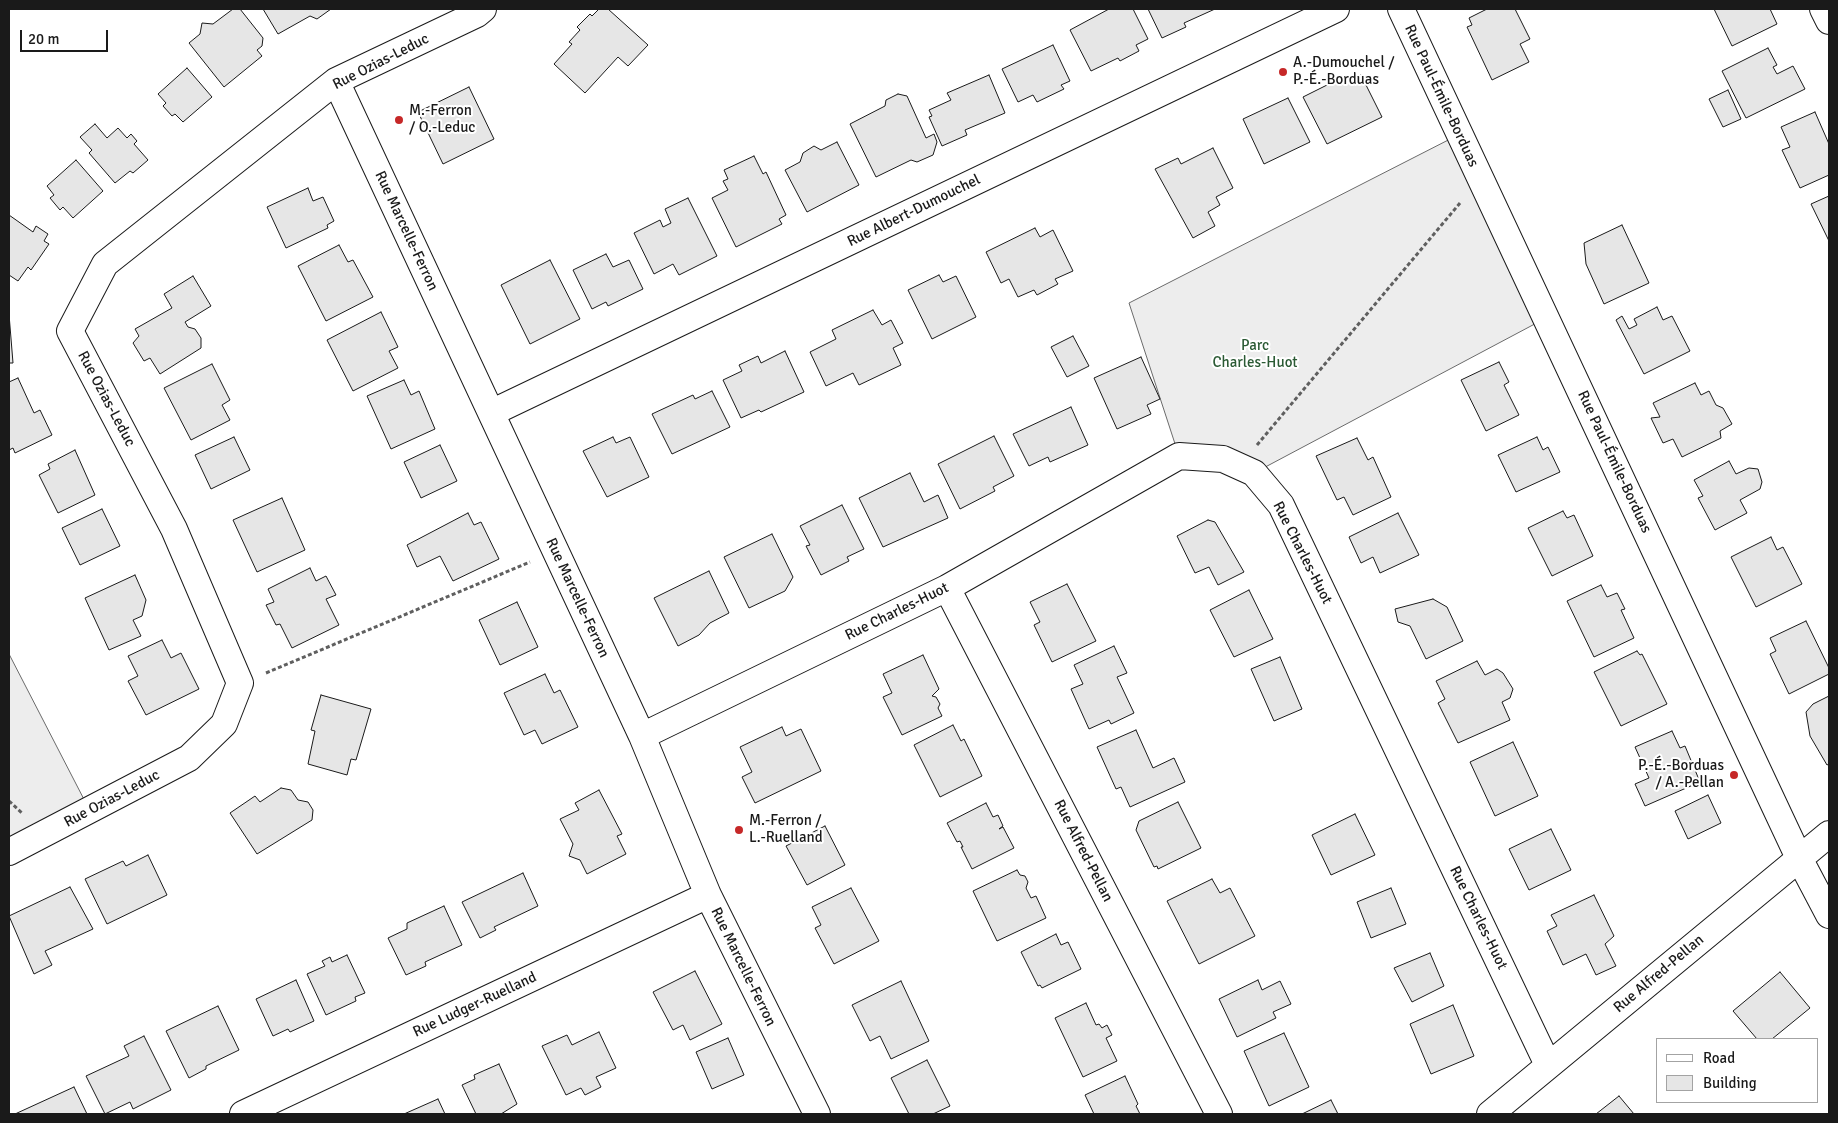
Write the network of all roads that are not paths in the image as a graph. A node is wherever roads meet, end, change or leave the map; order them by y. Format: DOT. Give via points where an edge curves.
graph roads {
  1 [pos="484,9"];
  2 [pos="1336,9"];
  3 [pos="1401,9"];
  4 [pos="1823,9"];
  5 [pos="1829,22"];
  6 [pos="336,81"];
  7 [pos="491,413"];
  8 [pos="946,588"];
  9 [pos="642,736"];
  10 [pos="1829,834"];
  11 [pos="9,852"];
  12 [pos="1799,858"];
  13 [pos="708,895"];
  14 [pos="1829,915"];
  15 [pos="1548,1065"];
  16 [pos="243,1114"];
  17 [pos="817,1114"];
  18 [pos="1218,1114"];
  19 [pos="1490,1114"];
  1 -- 6 [label="street, Rue Ozias-Leduc"];
  2 -- 7 [label="street, Rue Albert-Dumouchel"];
  3 -- 12 [label="street, Rue Paul-Émile-Borduas"];
  4 -- 5 [label="street"];
  6 -- 7 [label="street, Rue Marcelle-Ferron"];
  6 -- 11 [label="street, Rue Ozias-Leduc" via="105,264 70,331 174,529 240,683 224,724 189,758"];
  7 -- 9 [label="street, Rue Marcelle-Ferron"];
  8 -- 9 [label="street, Rue Charles-Huot"];
  8 -- 15 [label="street, Rue Charles-Huot" via="1179,456 1223,459 1254,473 1281,505"];
  8 -- 18 [label="street, Rue Alfred-Pellan"];
  9 -- 13 [label="street, Rue Marcelle-Ferron"];
  10 -- 12 [label="street, Rue Alfred-Pellan"];
  12 -- 14 [label="street, Rue Paul-Émile-Borduas"];
  12 -- 15 [label="street, Rue Alfred-Pellan"];
  13 -- 16 [label="street, Rue Ludger-Ruelland"];
  13 -- 17 [label="street, Rue Marcelle-Ferron"];
  15 -- 19 [label="street, Rue Alfred-Pellan"];
}
